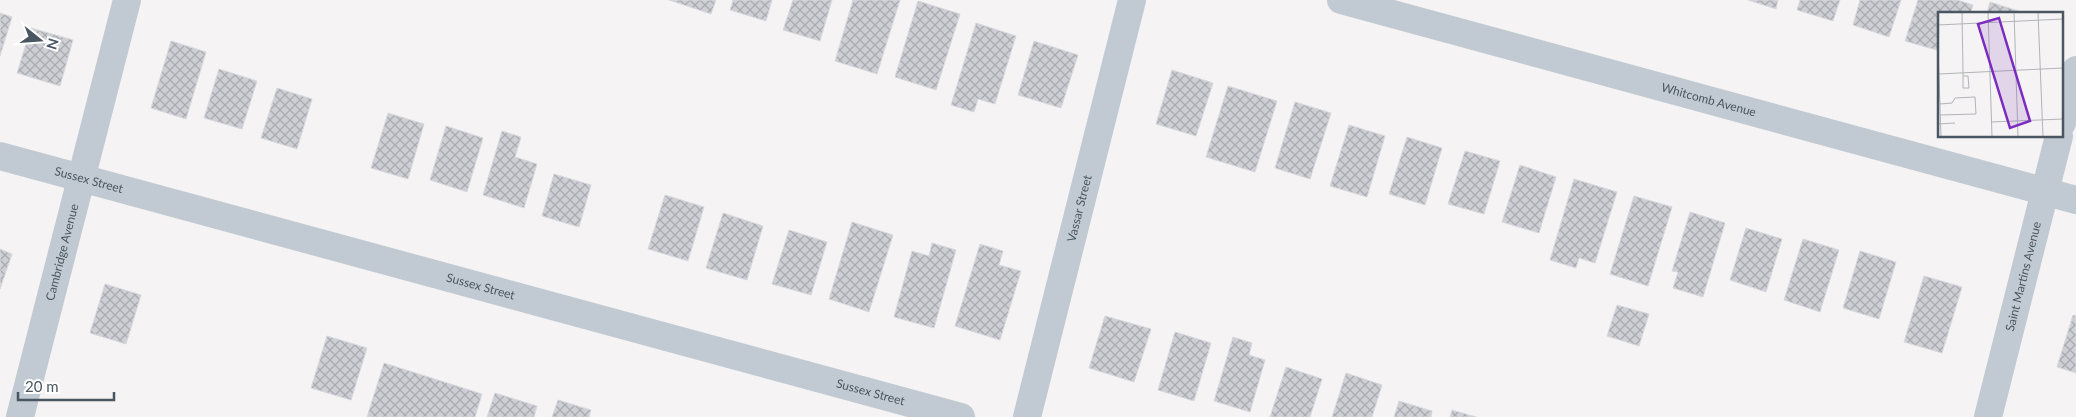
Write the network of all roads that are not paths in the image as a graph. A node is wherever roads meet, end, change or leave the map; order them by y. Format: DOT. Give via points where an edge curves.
graph roads {
  1 [pos="127,0"];
  2 [pos="1132,0"];
  3 [pos="1341,0"];
  4 [pos="2076,70"];
  5 [pos="2064,115"];
  6 [pos="2058,138"];
  7 [pos="0,156"];
  8 [pos="81,178"];
  9 [pos="2045,191"];
  10 [pos="2076,200"];
  11 [pos="20,417"];
  12 [pos="961,417"];
  13 [pos="1028,417"];
  14 [pos="1988,417"];
  1 -- 8 [label="street, Cambridge Avenue"];
  2 -- 13 [label="street, Vassar Street"];
  3 -- 9 [label="street, Whitcomb Avenue"];
  4 -- 5 [label="street"];
  6 -- 9 [label="street, Saint Martins Avenue"];
  7 -- 8 [label="street, Sussex Street"];
  8 -- 11 [label="street, Cambridge Avenue"];
  8 -- 12 [label="street, Sussex Street"];
  9 -- 10 [label="street, Whitcomb Avenue"];
  9 -- 14 [label="street, Saint Martins Avenue"];
}
